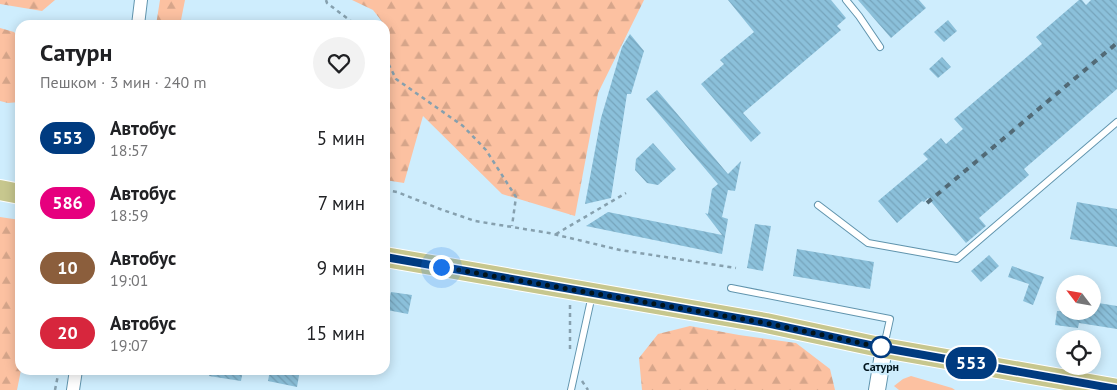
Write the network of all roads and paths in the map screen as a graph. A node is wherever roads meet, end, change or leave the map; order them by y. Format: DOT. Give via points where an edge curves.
graph roads {
  1 [pos="141,0"];
  2 [pos="326,0"];
  3 [pos="846,0"];
  4 [pos="139,20"];
  5 [pos="349,20"];
  6 [pos="880,47"];
  7 [pos="390,67"];
  8 [pos="1117,122"];
  9 [pos="0,190"];
  10 [pos="390,191"];
  11 [pos="15,193"];
  12 [pos="626,193"];
  13 [pos="818,205"];
  14 [pos="512,226"];
  15 [pos="556,234"];
  16 [pos="390,258"];
  17 [pos="736,268"];
  18 [pos="731,288"];
  19 [pos="592,294"];
  20 [pos="884,348"];
  21 [pos="58,375"];
  22 [pos="75,375"];
  23 [pos="1117,389"];
  24 [pos="55,390"];
  25 [pos="73,390"];
  26 [pos="571,390"];
  27 [pos="877,390"];
  1 -- 4 [label="street"];
  2 -- 5 [label="path"];
  3 -- 6 [label="lane"];
  7 -- 14 [label="path" via="396,79 463,126 486,150 516,197"];
  8 -- 13 [label="lane" via="957,259 868,243"];
  9 -- 11 [label="main road"];
  10 -- 14 [label="path" via="475,221"];
  12 -- 15 [label="path"];
  14 -- 17 [label="path" via="620,250"];
  16 -- 19 [label="main road"];
  18 -- 20 [label="lane" via="890,319"];
  19 -- 20 [label="main road" via="766,323"];
  19 -- 26 [label="lane"];
  20 -- 23 [label="main road"];
  20 -- 27 [label="street"];
  21 -- 24 [label="path"];
  22 -- 25 [label="street"];
}
